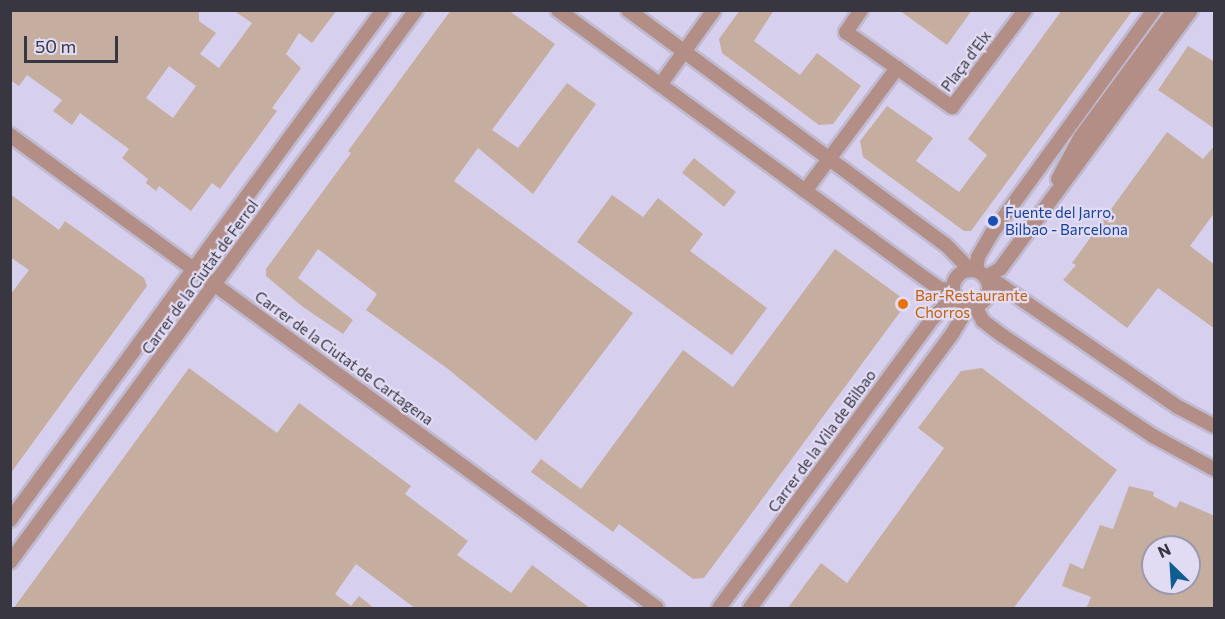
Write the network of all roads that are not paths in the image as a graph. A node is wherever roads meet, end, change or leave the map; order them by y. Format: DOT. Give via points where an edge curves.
graph roads {
  1 [pos="383,10"];
  2 [pos="416,10"];
  3 [pos="558,10"];
  4 [pos="628,10"];
  5 [pos="714,10"];
  6 [pos="861,10"];
  7 [pos="1025,10"];
  8 [pos="1154,10"];
  9 [pos="1174,10"];
  10 [pos="1191,10"];
  11 [pos="684,52"];
  12 [pos="897,68"];
  13 [pos="660,85"];
  14 [pos="10,135"];
  15 [pos="1080,138"];
  16 [pos="829,159"];
  17 [pos="805,191"];
  18 [pos="1007,212"];
  19 [pos="1030,228"];
  20 [pos="194,269"];
  21 [pos="980,275"];
  22 [pos="215,285"];
  23 [pos="953,293"];
  24 [pos="972,306"];
  25 [pos="1215,426"];
  26 [pos="1215,469"];
  27 [pos="10,520"];
  28 [pos="10,562"];
  29 [pos="657,609"];
  30 [pos="719,609"];
  31 [pos="750,609"];
  1 -- 20 [label="street, Carrer de la Ciutat de Ferrol"];
  2 -- 22 [label="street, Carrer de la Ciutat de Ferrol"];
  3 -- 13 [label="street"];
  4 -- 11 [label="street"];
  5 -- 11 [label="street"];
  6 -- 12 [label="street, Plaça d'Elx" via="846,32"];
  7 -- 12 [label="street, Plaça d'Elx" via="952,107"];
  8 -- 18 [label="street"];
  9 -- 15 [label="street"];
  10 -- 19 [label="street"];
  11 -- 13 [label="street"];
  11 -- 16 [label="street"];
  12 -- 16 [label="street"];
  13 -- 17 [label="street"];
  14 -- 20 [label="street, Carrer de la Ciutat de Cartagena"];
  15 -- 18 [label="street"];
  15 -- 19 [label="street"];
  16 -- 17 [label="street"];
  16 -- 21 [label="street" via="946,245"];
  17 -- 23 [label="street" via="923,278"];
  18 -- 21 [label="street" via="978,257"];
  19 -- 21 [label="street" via="1000,269"];
  20 -- 22 [label="street, Carrer de la Ciutat de Cartagena"];
  20 -- 27 [label="street, Carrer de la Ciutat de Ferrol"];
  21 -- 23 [label="street" via="955,278"];
  21 -- 24 [label="street" via="985,299"];
  21 -- 25 [label="street" via="999,284 1178,407"];
  22 -- 28 [label="street, Carrer de la Ciutat de Ferrol"];
  22 -- 29 [label="street, Carrer de la Ciutat de Cartagena"];
  23 -- 24 [label="street" via="964,306"];
  23 -- 30 [label="street, Carrer de la Vila de Bilbao"];
  24 -- 26 [label="street" via="983,321 1013,343 1153,436"];
  24 -- 31 [label="street"];
}
